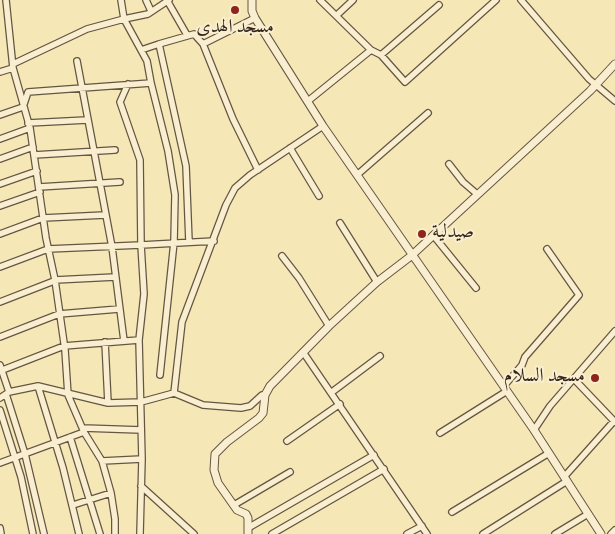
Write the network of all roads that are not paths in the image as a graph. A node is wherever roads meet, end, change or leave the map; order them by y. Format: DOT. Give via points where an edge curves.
graph roads {
  1 [pos="6,0"];
  2 [pos="121,0"];
  3 [pos="146,0"];
  4 [pos="252,0"];
  5 [pos="354,0"];
  6 [pos="496,0"];
  7 [pos="521,0"];
  8 [pos="169,1"];
  9 [pos="322,1"];
  10 [pos="439,5"];
  11 [pos="151,12"];
  12 [pos="337,15"];
  13 [pos="255,18"];
  14 [pos="124,20"];
  15 [pos="187,35"];
  16 [pos="160,44"];
  17 [pos="202,44"];
  18 [pos="141,50"];
  19 [pos="371,50"];
  20 [pos="381,55"];
  21 [pos="77,61"];
  22 [pos="615,64"];
  23 [pos="13,66"];
  24 [pos="0,72"];
  25 [pos="151,83"];
  26 [pos="596,83"];
  27 [pos="128,84"];
  28 [pos="81,87"];
  29 [pos="308,100"];
  30 [pos="615,101"];
  31 [pos="23,107"];
  32 [pos="428,113"];
  33 [pos="0,115"];
  34 [pos="87,120"];
  35 [pos="29,125"];
  36 [pos="323,126"];
  37 [pos="0,138"];
  38 [pos="33,147"];
  39 [pos="290,148"];
  40 [pos="115,150"];
  41 [pos="93,151"];
  42 [pos="34,155"];
  43 [pos="0,159"];
  44 [pos="449,164"];
  45 [pos="258,170"];
  46 [pos="37,171"];
  47 [pos="357,175"];
  48 [pos="120,182"];
  49 [pos="99,183"];
  50 [pos="0,184"];
  51 [pos="39,190"];
  52 [pos="477,194"];
  53 [pos="319,196"];
  54 [pos="0,206"];
  55 [pos="105,215"];
  56 [pos="43,218"];
  57 [pos="340,223"];
  58 [pos="0,234"];
  59 [pos="433,235"];
  60 [pos="214,241"];
  61 [pos="174,242"];
  62 [pos="189,242"];
  63 [pos="141,245"];
  64 [pos="112,247"];
  65 [pos="48,249"];
  66 [pos="547,249"];
  67 [pos="282,256"];
  68 [pos="411,256"];
  69 [pos="0,267"];
  70 [pos="115,277"];
  71 [pos="54,281"];
  72 [pos="377,282"];
  73 [pos="476,288"];
  74 [pos="0,302"];
  75 [pos="120,309"];
  76 [pos="59,314"];
  77 [pos="329,326"];
  78 [pos="615,331"];
  79 [pos="0,337"];
  80 [pos="139,340"];
  81 [pos="124,341"];
  82 [pos="105,342"];
  83 [pos="64,346"];
  84 [pos="303,352"];
  85 [pos="380,356"];
  86 [pos="1,369"];
  87 [pos="160,374"];
  88 [pos="574,379"];
  89 [pos="38,386"];
  90 [pos="505,389"];
  91 [pos="332,392"];
  92 [pos="7,393"];
  93 [pos="174,393"];
  94 [pos="68,395"];
  95 [pos="265,395"];
  96 [pos="0,398"];
  97 [pos="141,402"];
  98 [pos="108,403"];
  99 [pos="340,404"];
  100 [pos="0,410"];
  101 [pos="614,422"];
  102 [pos="83,430"];
  103 [pos="141,430"];
  104 [pos="534,430"];
  105 [pos="440,433"];
  106 [pos="70,437"];
  107 [pos="287,440"];
  108 [pos="54,444"];
  109 [pos="549,453"];
  110 [pos="25,454"];
  111 [pos="374,455"];
  112 [pos="14,459"];
  113 [pos="142,459"];
  114 [pos="102,461"];
  115 [pos="0,463"];
  116 [pos="384,468"];
  117 [pos="290,472"];
  118 [pos="565,479"];
  119 [pos="141,486"];
  120 [pos="111,493"];
  121 [pos="91,499"];
  122 [pos="73,505"];
  123 [pos="234,505"];
  124 [pos="452,512"];
  125 [pos="588,514"];
  126 [pos="422,526"];
  127 [pos="0,528"];
  128 [pos="615,530"];
  129 [pos="248,531"];
  130 [pos="1,534"];
  131 [pos="33,534"];
  132 [pos="44,534"];
  133 [pos="80,534"];
  134 [pos="100,534"];
  135 [pos="115,534"];
  136 [pos="140,534"];
  137 [pos="194,534"];
  138 [pos="272,534"];
  139 [pos="407,534"];
  140 [pos="427,534"];
  141 [pos="483,534"];
  142 [pos="556,534"];
  143 [pos="601,534"];
  144 [pos="611,534"];
  1 -- 23 [label="street"];
  2 -- 14 [label="street"];
  3 -- 11 [label="street"];
  4 -- 13 [label="street"];
  5 -- 12 [label="street"];
  6 -- 20 [label="street" via="405,82"];
  7 -- 26 [label="street" via="589,79"];
  8 -- 11 [label="street"];
  8 -- 15 [label="street"];
  9 -- 12 [label="street"];
  10 -- 20 [label="street"];
  11 -- 14 [label="street"];
  12 -- 19 [label="street"];
  13 -- 17 [label="street"];
  13 -- 29 [label="street"];
  14 -- 18 [label="street"];
  14 -- 23 [label="street" via="86,29"];
  15 -- 16 [label="street"];
  15 -- 17 [label="street" via="195,34"];
  16 -- 18 [label="street"];
  16 -- 62 [label="street" via="186,166"];
  17 -- 45 [label="street"];
  18 -- 25 [label="street"];
  19 -- 20 [label="street"];
  19 -- 29 [label="street"];
  21 -- 28 [label="street"];
  22 -- 26 [label="street"];
  23 -- 24 [label="street"];
  23 -- 31 [label="street"];
  25 -- 27 [label="street"];
  25 -- 61 [label="street" via="175,195"];
  26 -- 30 [label="street"];
  26 -- 52 [label="street"];
  27 -- 28 [label="street"];
  27 -- 63 [label="street" via="120,102 140,160"];
  28 -- 31 [label="street" via="28,92"];
  28 -- 34 [label="street"];
  29 -- 36 [label="street"];
  31 -- 33 [label="street"];
  31 -- 35 [label="street"];
  32 -- 47 [label="street"];
  34 -- 35 [label="street"];
  34 -- 41 [label="street"];
  35 -- 37 [label="street"];
  35 -- 38 [label="street"];
  36 -- 39 [label="street"];
  36 -- 47 [label="street"];
  38 -- 42 [label="street"];
  38 -- 43 [label="street"];
  39 -- 45 [label="street"];
  39 -- 53 [label="street"];
  40 -- 41 [label="street"];
  41 -- 42 [label="street"];
  41 -- 49 [label="street"];
  42 -- 46 [label="street"];
  44 -- 52 [label="street"];
  45 -- 60 [label="street" via="236,188 226,205"];
  46 -- 50 [label="street"];
  46 -- 51 [label="street"];
  47 -- 68 [label="street" via="389,218"];
  48 -- 49 [label="street"];
  49 -- 51 [label="street"];
  49 -- 55 [label="street"];
  51 -- 54 [label="street"];
  51 -- 56 [label="street"];
  52 -- 59 [label="street"];
  55 -- 56 [label="street"];
  55 -- 64 [label="street"];
  56 -- 58 [label="street"];
  56 -- 65 [label="street"];
  57 -- 72 [label="street"];
  59 -- 68 [label="street"];
  59 -- 73 [label="street"];
  60 -- 62 [label="street"];
  60 -- 93 [label="street" via="182,322"];
  61 -- 62 [label="street"];
  61 -- 63 [label="street"];
  61 -- 87 [label="street"];
  63 -- 64 [label="street"];
  63 -- 80 [label="street" via="144,294"];
  64 -- 65 [label="street"];
  64 -- 70 [label="street"];
  65 -- 69 [label="street"];
  65 -- 71 [label="street"];
  66 -- 90 [label="street" via="579,294 525,357"];
  67 -- 77 [label="street"];
  68 -- 72 [label="street"];
  68 -- 90 [label="street"];
  70 -- 71 [label="street"];
  70 -- 75 [label="street"];
  71 -- 74 [label="street"];
  71 -- 76 [label="street"];
  72 -- 77 [label="street"];
  75 -- 76 [label="street"];
  75 -- 81 [label="street"];
  76 -- 79 [label="street"];
  76 -- 83 [label="street"];
  77 -- 84 [label="street"];
  78 -- 88 [label="street"];
  80 -- 81 [label="street"];
  80 -- 97 [label="street"];
  81 -- 82 [label="street"];
  82 -- 83 [label="street"];
  82 -- 98 [label="street"];
  83 -- 86 [label="street"];
  83 -- 94 [label="street"];
  84 -- 91 [label="street"];
  84 -- 95 [label="street"];
  85 -- 91 [label="street"];
  86 -- 92 [label="street"];
  88 -- 101 [label="street"];
  88 -- 104 [label="street"];
  89 -- 92 [label="street"];
  89 -- 94 [label="street"];
  89 -- 108 [label="street"];
  90 -- 104 [label="street"];
  90 -- 105 [label="street"];
  91 -- 99 [label="street"];
  92 -- 96 [label="street"];
  92 -- 110 [label="street"];
  93 -- 95 [label="street" via="203,405 225,408 250,406"];
  93 -- 97 [label="street"];
  94 -- 98 [label="street"];
  94 -- 102 [label="street"];
  95 -- 123 [label="street" via="263,414 215,454 214,470 218,483"];
  97 -- 98 [label="street"];
  97 -- 103 [label="street"];
  99 -- 107 [label="street"];
  99 -- 111 [label="street"];
  100 -- 112 [label="street"];
  101 -- 118 [label="street"];
  102 -- 103 [label="street"];
  102 -- 106 [label="street"];
  102 -- 114 [label="street"];
  103 -- 113 [label="street"];
  104 -- 109 [label="street"];
  106 -- 108 [label="street"];
  106 -- 121 [label="street"];
  108 -- 110 [label="street"];
  108 -- 122 [label="street"];
  109 -- 118 [label="street"];
  109 -- 124 [label="street"];
  110 -- 112 [label="street"];
  110 -- 132 [label="street"];
  111 -- 116 [label="street"];
  111 -- 129 [label="street"];
  112 -- 115 [label="street"];
  112 -- 131 [label="street"];
  113 -- 114 [label="street"];
  113 -- 119 [label="street"];
  114 -- 120 [label="street"];
  116 -- 126 [label="street"];
  116 -- 138 [label="street"];
  117 -- 123 [label="street"];
  118 -- 125 [label="street"];
  118 -- 141 [label="street"];
  119 -- 136 [label="street"];
  119 -- 137 [label="street"];
  120 -- 121 [label="street"];
  120 -- 135 [label="street"];
  121 -- 122 [label="street"];
  121 -- 134 [label="street"];
  122 -- 133 [label="street"];
  123 -- 129 [label="street" via="246,514"];
  125 -- 142 [label="street"];
  125 -- 143 [label="street"];
  126 -- 139 [label="street"];
  126 -- 140 [label="street"];
  127 -- 130 [label="street"];
  128 -- 144 [label="street"];
}
